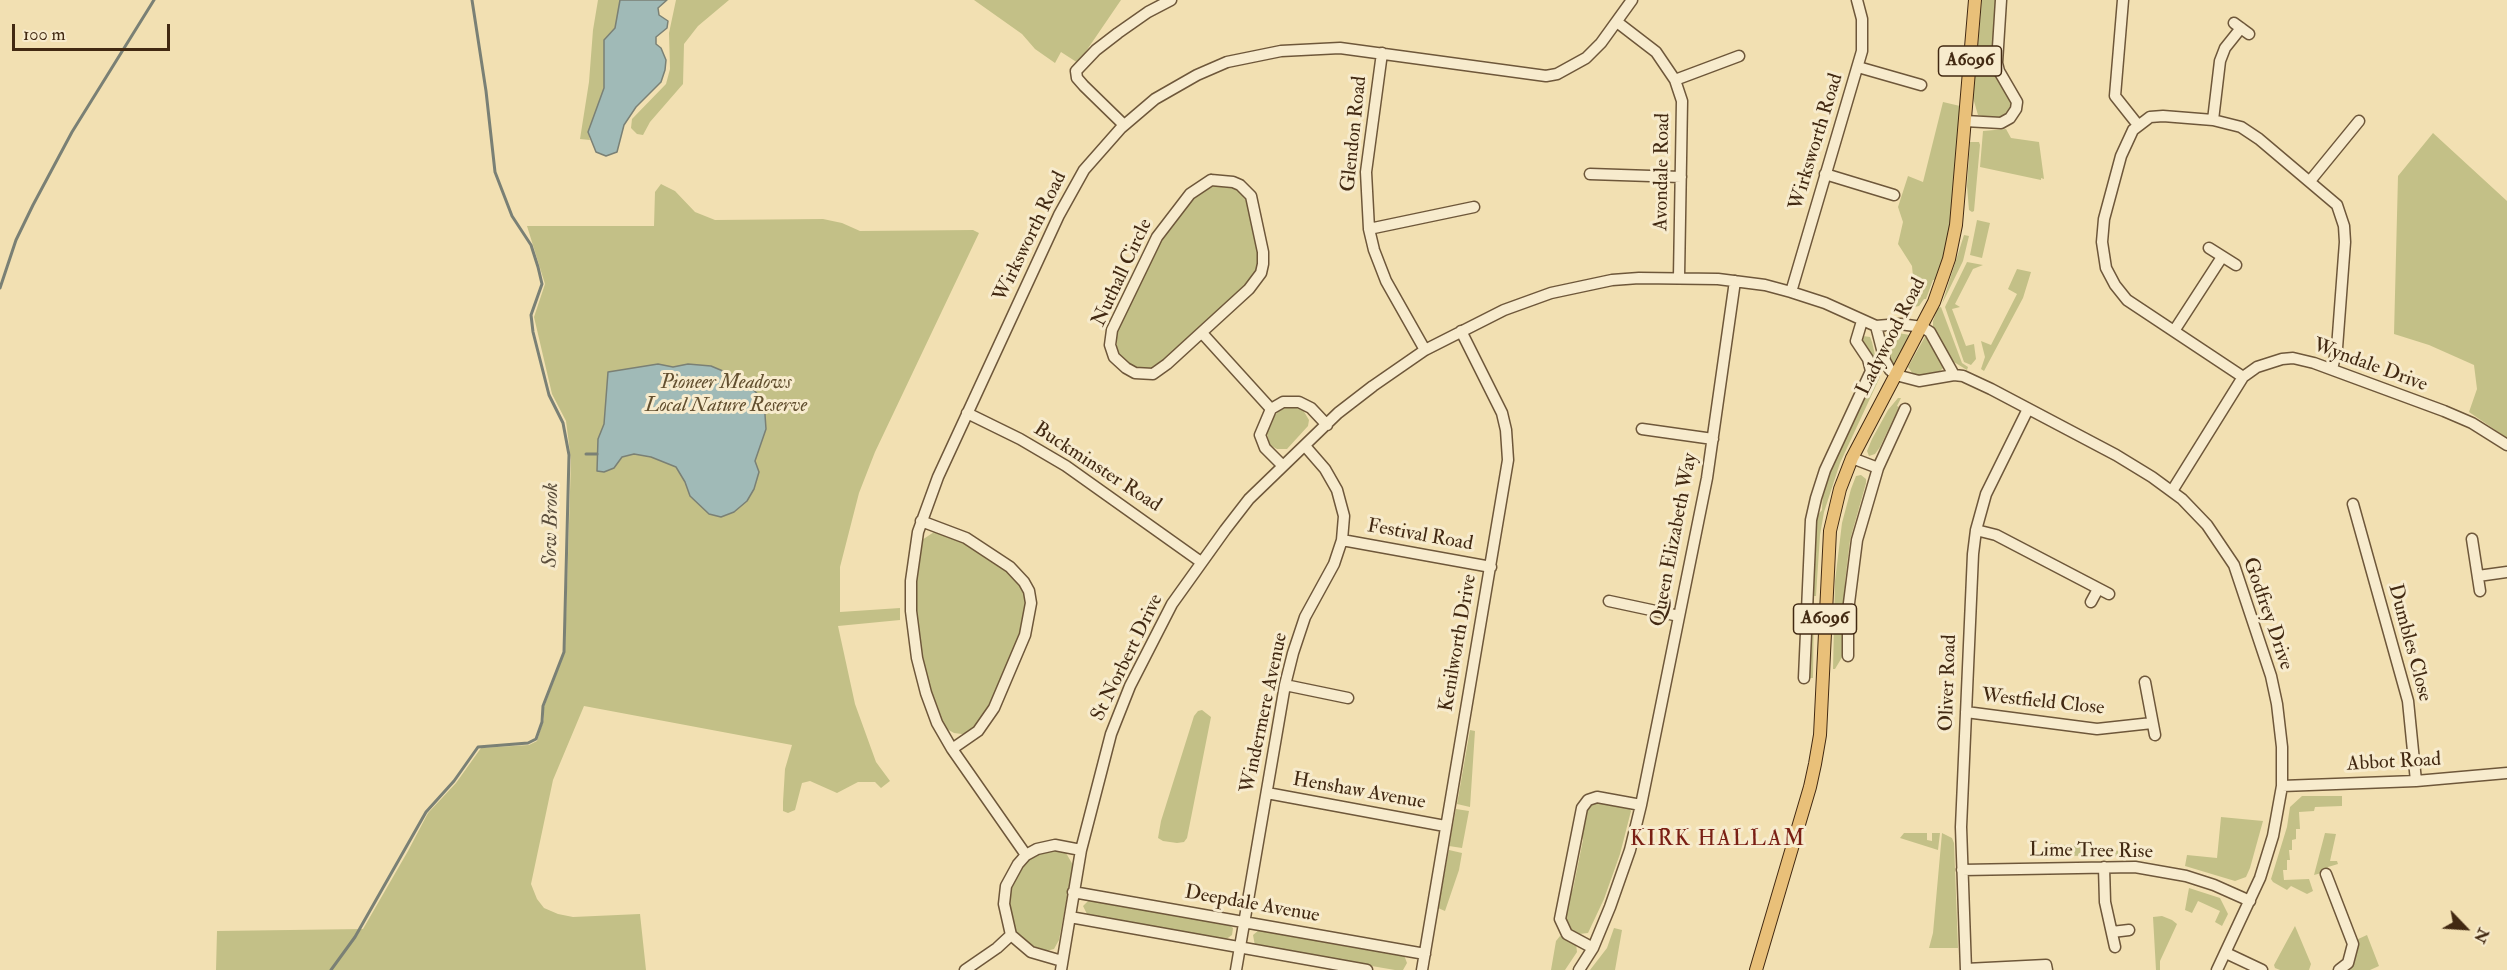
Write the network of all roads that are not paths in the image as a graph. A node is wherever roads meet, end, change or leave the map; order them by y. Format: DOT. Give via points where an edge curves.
graph roads {
  1 [pos="1171,0"];
  2 [pos="1632,0"];
  3 [pos="1857,0"];
  4 [pos="1975,0"];
  5 [pos="2001,0"];
  6 [pos="2123,0"];
  7 [pos="1617,22"];
  8 [pos="2242,29"];
  9 [pos="1382,52"];
  10 [pos="1739,56"];
  11 [pos="1858,67"];
  12 [pos="1675,80"];
  13 [pos="1921,85"];
  14 [pos="2213,120"];
  15 [pos="2359,121"];
  16 [pos="1965,122"];
  17 [pos="1124,124"];
  18 [pos="2138,125"];
  19 [pos="1590,174"];
  20 [pos="1825,174"];
  21 [pos="1681,177"];
  22 [pos="2310,181"];
  23 [pos="1894,195"];
  24 [pos="1474,207"];
  25 [pos="1369,229"];
  26 [pos="2209,248"];
  27 [pos="2222,257"];
  28 [pos="2236,265"];
  29 [pos="1679,277"];
  30 [pos="1735,280"];
  31 [pos="1791,292"];
  32 [pos="1862,321"];
  33 [pos="1876,326"];
  34 [pos="1922,327"];
  35 [pos="1461,331"];
  36 [pos="2174,331"];
  37 [pos="1202,333"];
  38 [pos="1425,350"];
  39 [pos="2332,369"];
  40 [pos="1896,375"];
  41 [pos="1954,375"];
  42 [pos="2243,377"];
  43 [pos="1271,409"];
  44 [pos="2028,409"];
  45 [pos="968,413"];
  46 [pos="1905,418"];
  47 [pos="1327,424"];
  48 [pos="1642,429"];
  49 [pos="1713,439"];
  50 [pos="2507,445"];
  51 [pos="1305,446"];
  52 [pos="1852,459"];
  53 [pos="1283,466"];
  54 [pos="1878,468"];
  55 [pos="2172,491"];
  56 [pos="2353,504"];
  57 [pos="2356,516"];
  58 [pos="2344,520"];
  59 [pos="921,521"];
  60 [pos="1976,530"];
  61 [pos="1342,540"];
  62 [pos="2472,540"];
  63 [pos="1201,562"];
  64 [pos="1491,567"];
  65 [pos="2507,572"];
  66 [pos="2478,576"];
  67 [pos="2098,589"];
  68 [pos="2480,591"];
  69 [pos="2109,594"];
  70 [pos="1609,602"];
  71 [pos="2091,602"];
  72 [pos="1680,616"];
  73 [pos="1848,656"];
  74 [pos="1801,670"];
  75 [pos="2145,681"];
  76 [pos="1285,685"];
  77 [pos="1348,698"];
  78 [pos="1966,712"];
  79 [pos="2152,723"];
  80 [pos="2155,735"];
  81 [pos="952,749"];
  82 [pos="2507,772"];
  83 [pos="2416,781"];
  84 [pos="2282,786"];
  85 [pos="1267,793"];
  86 [pos="1641,804"];
  87 [pos="1445,826"];
  88 [pos="1081,850"];
  89 [pos="1026,855"];
  90 [pos="2104,867"];
  91 [pos="1962,870"];
  92 [pos="2326,874"];
  93 [pos="1073,892"];
  94 [pos="2250,901"];
  95 [pos="1070,917"];
  96 [pos="1244,922"];
  97 [pos="2129,930"];
  98 [pos="2112,932"];
  99 [pos="1011,935"];
  100 [pos="1240,947"];
  101 [pos="2115,947"];
  102 [pos="1593,948"];
  103 [pos="2226,953"];
  104 [pos="1425,954"];
  105 [pos="1062,966"];
  106 [pos="965,970"];
  107 [pos="1236,970"];
  108 [pos="1366,970"];
  109 [pos="1422,970"];
  110 [pos="1580,970"];
  111 [pos="1756,970"];
  112 [pos="1966,970"];
  113 [pos="2047,970"];
  114 [pos="2217,970"];
  115 [pos="2262,970"];
  116 [pos="2339,970"];
  1 -- 17 [label="street" via="1118,33 1076,71 1084,86"];
  2 -- 7 [label="street, Wirksworth Road"];
  3 -- 11 [label="street, Wirksworth Road" via="1863,33"];
  4 -- 16 [label="main road, Ladywood Road / A6096"];
  5 -- 16 [label="street" via="1996,55 1999,71 2017,102 2016,110 2001,123"];
  6 -- 18 [label="street" via="2115,96"];
  7 -- 9 [label="street, Wirksworth Road" via="1586,58 1546,76"];
  7 -- 12 [label="street, Avondale Road" via="1656,52"];
  8 -- 14 [label="street" via="2225,48 2220,61"];
  9 -- 17 [label="street, Wirksworth Road" via="1303,48 1246,57 1214,66 1181,83"];
  9 -- 25 [label="street, Glendon Road" via="1366,172"];
  10 -- 12 [label="street"];
  11 -- 13 [label="street"];
  11 -- 20 [label="street, Wirksworth Road"];
  12 -- 21 [label="street, Avondale Road" via="1683,112"];
  14 -- 18 [label="street" via="2163,116 2151,117"];
  14 -- 22 [label="street" via="2234,124 2251,133"];
  15 -- 22 [label="street"];
  16 -- 34 [label="main road, Ladywood Road / A6096" via="1953,242 1944,277"];
  17 -- 45 [label="street, Wirksworth Road" via="1084,170 1059,215"];
  18 -- 36 [label="street" via="2125,146 2106,207 2103,255 2119,292"];
  19 -- 21 [label="street"];
  20 -- 23 [label="street"];
  20 -- 31 [label="street, Wirksworth Road"];
  21 -- 29 [label="street, Avondale Road"];
  22 -- 39 [label="street" via="2337,205 2344,226 2339,326"];
  24 -- 25 [label="street"];
  25 -- 38 [label="street, Glendon Road" via="1386,281"];
  26 -- 27 [label="street"];
  27 -- 28 [label="street"];
  27 -- 36 [label="street"];
  29 -- 30 [label="street, St Norbert Drive"];
  29 -- 35 [label="street, St Norbert Drive" via="1612,280 1551,294 1504,310"];
  30 -- 31 [label="street, St Norbert Drive"];
  30 -- 49 [label="street, Queen Elizabeth Way"];
  31 -- 32 [label="street, St Norbert Drive"];
  32 -- 33 [label="street, St Norbert Drive"];
  32 -- 74 [label="street, Ladywood Road" via="1856,341 1871,371 1825,470 1814,504"];
  33 -- 34 [label="street, St Norbert Drive"];
  33 -- 40 [label="street" via="1885,361"];
  34 -- 40 [label="main road, Ladywood Road / A6096"];
  34 -- 41 [label="street" via="1930,332"];
  35 -- 38 [label="street, St Norbert Drive"];
  35 -- 64 [label="street, Kenilworth Drive" via="1489,384 1506,430 1508,460"];
  36 -- 42 [label="street"];
  37 -- 37 [label="street, Nuthall Circle" via="1160,370 1147,375 1126,369 1114,357 1110,345 1112,330 1167,221 1200,186 1211,180 1225,180 1240,185 1251,196 1263,264 1249,289"];
  37 -- 43 [label="street"];
  38 -- 47 [label="street, St Norbert Drive"];
  39 -- 42 [label="street, Wyndale Drive" via="2303,360 2282,359 2257,367"];
  39 -- 50 [label="street, Wyndale Drive" via="2461,418"];
  40 -- 41 [label="street, Godfrey Drive" via="1918,381"];
  40 -- 52 [label="main road, Ladywood Road / A6096"];
  41 -- 44 [label="street, Godfrey Drive"];
  42 -- 55 [label="street"];
  43 -- 47 [label="street" via="1283,402 1299,402"];
  43 -- 53 [label="street" via="1260,435 1265,448"];
  44 -- 55 [label="street, Godfrey Drive" via="2116,455"];
  44 -- 60 [label="street, Oliver Road" via="1991,481"];
  45 -- 59 [label="street, Wirksworth Road"];
  45 -- 63 [label="street, Buckminster Road" via="1066,466"];
  46 -- 54 [label="street"];
  47 -- 51 [label="street, St Norbert Drive"];
  48 -- 49 [label="street"];
  49 -- 72 [label="street, Queen Elizabeth Way"];
  51 -- 53 [label="street, St Norbert Drive"];
  51 -- 61 [label="street, Windermere Avenue" via="1337,490 1344,516"];
  52 -- 54 [label="street"];
  52 -- 111 [label="main road, Ladywood Road / A6096" via="1830,531 1820,735 1815,764"];
  53 -- 63 [label="street, St Norbert Drive" via="1249,499"];
  54 -- 73 [label="street" via="1857,540 1848,611 1853,643"];
  55 -- 84 [label="street, Godfrey Drive" via="2207,525 2242,584 2277,704"];
  56 -- 57 [label="street, Dumbles Close"];
  57 -- 58 [label="street"];
  57 -- 83 [label="street, Dumbles Close" via="2408,701"];
  59 -- 81 [label="street, Wirksworth Road" via="911,581 912,631 926,693"];
  59 -- 81 [label="street" via="966,538 1010,567 1024,582 1031,603 1025,635 994,708 978,730"];
  60 -- 67 [label="street" via="1996,535"];
  60 -- 78 [label="street, Oliver Road"];
  61 -- 64 [label="street, Festival Road"];
  61 -- 76 [label="street, Windermere Avenue" via="1334,564 1305,616"];
  62 -- 66 [label="street"];
  63 -- 88 [label="street, St Norbert Drive" via="1172,604 1130,686 1111,734"];
  64 -- 87 [label="street, Kenilworth Drive"];
  65 -- 66 [label="street"];
  66 -- 68 [label="street"];
  67 -- 69 [label="street"];
  67 -- 71 [label="street"];
  70 -- 72 [label="street"];
  72 -- 86 [label="street, Queen Elizabeth Way"];
  75 -- 79 [label="street"];
  76 -- 77 [label="street"];
  76 -- 85 [label="street, Windermere Avenue"];
  78 -- 79 [label="street, Westfield Close" via="2097,729"];
  78 -- 91 [label="street, Oliver Road"];
  79 -- 80 [label="street"];
  81 -- 89 [label="street, Wirksworth Road"];
  82 -- 83 [label="street, Abbot Road"];
  83 -- 84 [label="street, Abbot Road"];
  84 -- 94 [label="street, Godfrey Drive" via="2273,836"];
  85 -- 87 [label="street, Henshaw Avenue"];
  85 -- 96 [label="street, Windermere Avenue"];
  86 -- 102 [label="street, Queen Elizabeth Way" via="1625,866"];
  86 -- 102 [label="street" via="1597,797 1582,808 1560,920 1567,934"];
  87 -- 104 [label="street, Kenilworth Drive"];
  88 -- 89 [label="street" via="1055,845"];
  88 -- 93 [label="street, St Norbert Drive"];
  89 -- 99 [label="street" via="1006,886 1004,904"];
  90 -- 91 [label="street, Lime Tree Rise"];
  90 -- 94 [label="street, Lime Tree Rise" via="2135,867 2186,876"];
  90 -- 98 [label="street" via="2105,902"];
  91 -- 112 [label="street, Oliver Road"];
  92 -- 116 [label="street" via="2353,944 2351,956"];
  93 -- 95 [label="street, St Norbert Drive"];
  93 -- 96 [label="street, Deepdale Avenue"];
  94 -- 103 [label="street, Godfrey Drive"];
  95 -- 100 [label="street"];
  95 -- 105 [label="street, St Norbert Drive"];
  96 -- 100 [label="street, Windermere Avenue"];
  96 -- 104 [label="street, Deepdale Avenue"];
  97 -- 98 [label="street"];
  98 -- 101 [label="street"];
  99 -- 105 [label="street" via="1031,952"];
  99 -- 106 [label="street"];
  100 -- 107 [label="street, Windermere Avenue"];
  100 -- 108 [label="street"];
  102 -- 110 [label="street, Queen Elizabeth Way"];
  103 -- 114 [label="street, Godfrey Drive"];
  103 -- 115 [label="street"];
  104 -- 109 [label="street, Kenilworth Drive"];
  112 -- 113 [label="street" via="2046,965"];
}
